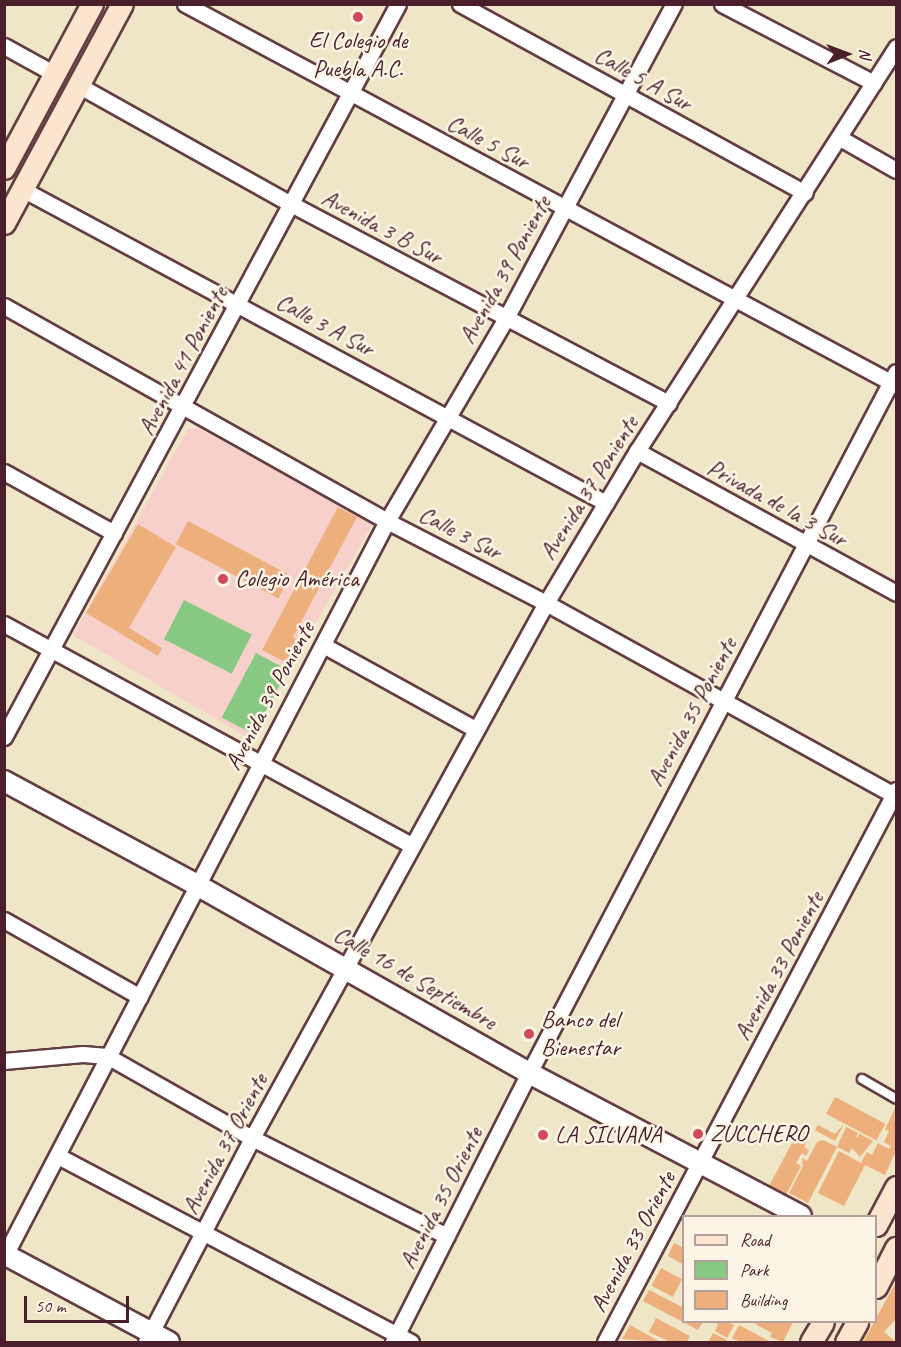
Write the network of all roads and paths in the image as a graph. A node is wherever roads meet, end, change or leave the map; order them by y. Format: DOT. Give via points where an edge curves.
graph roads {
  1 [pos="92,4"];
  2 [pos="122,4"];
  3 [pos="186,4"];
  4 [pos="399,4"];
  5 [pos="460,4"];
  6 [pos="674,4"];
  7 [pos="722,4"];
  8 [pos="4,46"];
  9 [pos="897,47"];
  10 [pos="55,74"];
  11 [pos="874,83"];
  12 [pos="78,85"];
  13 [pos="351,94"];
  14 [pos="624,95"];
  15 [pos="840,138"];
  16 [pos="4,168"];
  17 [pos="897,170"];
  18 [pos="22,189"];
  19 [pos="805,194"];
  20 [pos="291,204"];
  21 [pos="564,209"];
  22 [pos="4,223"];
  23 [pos="738,298"];
  24 [pos="238,304"];
  25 [pos="4,306"];
  26 [pos="506,318"];
  27 [pos="895,380"];
  28 [pos="669,403"];
  29 [pos="186,405"];
  30 [pos="448,417"];
  31 [pos="637,451"];
  32 [pos="4,472"];
  33 [pos="606,503"];
  34 [pos="387,520"];
  35 [pos="114,533"];
  36 [pos="805,544"];
  37 [pos="897,593"];
  38 [pos="546,603"];
  39 [pos="4,624"];
  40 [pos="322,645"];
  41 [pos="51,650"];
  42 [pos="723,701"];
  43 [pos="476,729"];
  44 [pos="4,737"];
  45 [pos="260,762"];
  46 [pos="4,781"];
  47 [pos="896,794"];
  48 [pos="411,845"];
  49 [pos="195,884"];
  50 [pos="4,920"];
  51 [pos="345,967"];
  52 [pos="140,997"];
  53 [pos="107,1056"];
  54 [pos="4,1061"];
  55 [pos="529,1073"];
  56 [pos="862,1079"];
  57 [pos="897,1100"];
  58 [pos="252,1138"];
  59 [pos="58,1156"];
  60 [pos="700,1163"];
  61 [pos="897,1187"];
  62 [pos="799,1215"];
  63 [pos="877,1223"];
  64 [pos="202,1235"];
  65 [pos="447,1236"];
  66 [pos="5,1256"];
  67 [pos="889,1259"];
  68 [pos="877,1285"];
  69 [pos="822,1323"];
  70 [pos="856,1323"];
  71 [pos="148,1338"];
  72 [pos="395,1339"];
  73 [pos="169,1342"];
  74 [pos="411,1342"];
  75 [pos="605,1342"];
  76 [pos="812,1342"];
  77 [pos="846,1342"];
  1 -- 10 [label="main road"];
  2 -- 12 [label="main road"];
  3 -- 13 [label="street, Calle 5 Sur"];
  4 -- 13 [label="street, Avenida 41 Poniente"];
  5 -- 14 [label="street, Calle 5 A Sur"];
  6 -- 14 [label="street, Avenida 39 Poniente"];
  7 -- 11 [label="street"];
  8 -- 10 [label="street"];
  9 -- 11 [label="street, Avenida 37 Poniente"];
  10 -- 16 [label="main road"];
  11 -- 15 [label="street, Avenida 37 Poniente"];
  12 -- 18 [label="main road"];
  12 -- 20 [label="street, Avenida 3 B Sur"];
  13 -- 20 [label="street, Avenida 41 Poniente"];
  13 -- 21 [label="street, Calle 5 Sur"];
  14 -- 19 [label="street, Calle 5 A Sur"];
  14 -- 21 [label="street, Avenida 39 Poniente"];
  15 -- 17 [label="street"];
  15 -- 19 [label="street, Avenida 37 Poniente"];
  18 -- 22 [label="main road"];
  18 -- 24 [label="street, Calle 3 A Sur"];
  19 -- 23 [label="street, Avenida 37 Poniente"];
  20 -- 24 [label="street, Avenida 41 Poniente"];
  20 -- 26 [label="street, Avenida 3 B Sur"];
  21 -- 23 [label="street, Calle 5 Sur"];
  21 -- 26 [label="street, Avenida 39 Poniente"];
  23 -- 27 [label="street, Calle 5 Sur"];
  23 -- 28 [label="street, Avenida 37 Poniente"];
  24 -- 29 [label="street, Avenida 41 Poniente"];
  24 -- 30 [label="street, Calle 3 A Sur"];
  25 -- 29 [label="street, Calle 3 Sur"];
  26 -- 28 [label="street, Avenida 3 B Sur"];
  26 -- 30 [label="street, Avenida 39 Poniente"];
  27 -- 36 [label="street, Avenida 35 Poniente"];
  28 -- 31 [label="street, Avenida 37 Poniente"];
  29 -- 34 [label="street, Calle 3 Sur"];
  29 -- 35 [label="street, Avenida 41 Poniente"];
  30 -- 33 [label="street, Calle 3 A Sur"];
  30 -- 34 [label="street, Avenida 39 Poniente"];
  31 -- 33 [label="street, Avenida 37 Poniente"];
  31 -- 36 [label="street, Privada de la 3 Sur"];
  32 -- 35 [label="street"];
  33 -- 38 [label="street, Avenida 37 Poniente"];
  34 -- 38 [label="street, Calle 3 Sur"];
  34 -- 40 [label="street, Avenida 39 Poniente"];
  35 -- 41 [label="street, Avenida 41 Poniente"];
  36 -- 37 [label="street, Privada de la 3 Sur"];
  36 -- 42 [label="street, Avenida 35 Poniente"];
  38 -- 42 [label="street, Calle 3 Sur"];
  38 -- 43 [label="street, Avenida 37 Poniente"];
  39 -- 41 [label="street"];
  40 -- 43 [label="street"];
  40 -- 45 [label="street, Avenida 39 Poniente"];
  41 -- 44 [label="street, Avenida 41 Poniente"];
  41 -- 45 [label="street"];
  42 -- 47 [label="street, Calle 3 Sur"];
  42 -- 55 [label="street, Avenida 35 Poniente"];
  43 -- 48 [label="street, Avenida 37 Poniente"];
  45 -- 48 [label="street"];
  45 -- 49 [label="street, Avenida 39 Poniente"];
  46 -- 49 [label="street, Calle 16 de Septiembre"];
  47 -- 60 [label="street, Avenida 33 Poniente"];
  48 -- 51 [label="street, Avenida 37 Poniente"];
  49 -- 51 [label="street, Calle 16 de Septiembre"];
  49 -- 52 [label="street, Avenida 39 Poniente"];
  50 -- 52 [label="street"];
  51 -- 55 [label="street, Calle 16 de Septiembre"];
  51 -- 58 [label="street, Avenida 37 Oriente"];
  52 -- 53 [label="street, Avenida 39 Poniente"];
  53 -- 54 [label="street" via="83,1054"];
  53 -- 58 [label="street"];
  53 -- 59 [label="street, Avenida 39 Poniente"];
  55 -- 60 [label="street, Calle 16 de Septiembre"];
  55 -- 65 [label="street, Avenida 35 Oriente"];
  56 -- 57 [label="lane"];
  58 -- 64 [label="street, Avenida 37 Oriente"];
  58 -- 65 [label="street"];
  59 -- 64 [label="street"];
  59 -- 66 [label="street, Avenida 39 Poniente"];
  60 -- 62 [label="street, Calle 16 de Septiembre"];
  60 -- 75 [label="street, Avenida 33 Oriente"];
  61 -- 63 [label="main road"];
  64 -- 71 [label="street, Avenida 37 Oriente"];
  64 -- 72 [label="street"];
  65 -- 72 [label="street, Avenida 35 Oriente"];
  66 -- 71 [label="street"];
  67 -- 68 [label="main road"];
  69 -- 76 [label="main road"];
  70 -- 77 [label="main road"];
  71 -- 73 [label="street"];
  72 -- 74 [label="street"];
}
